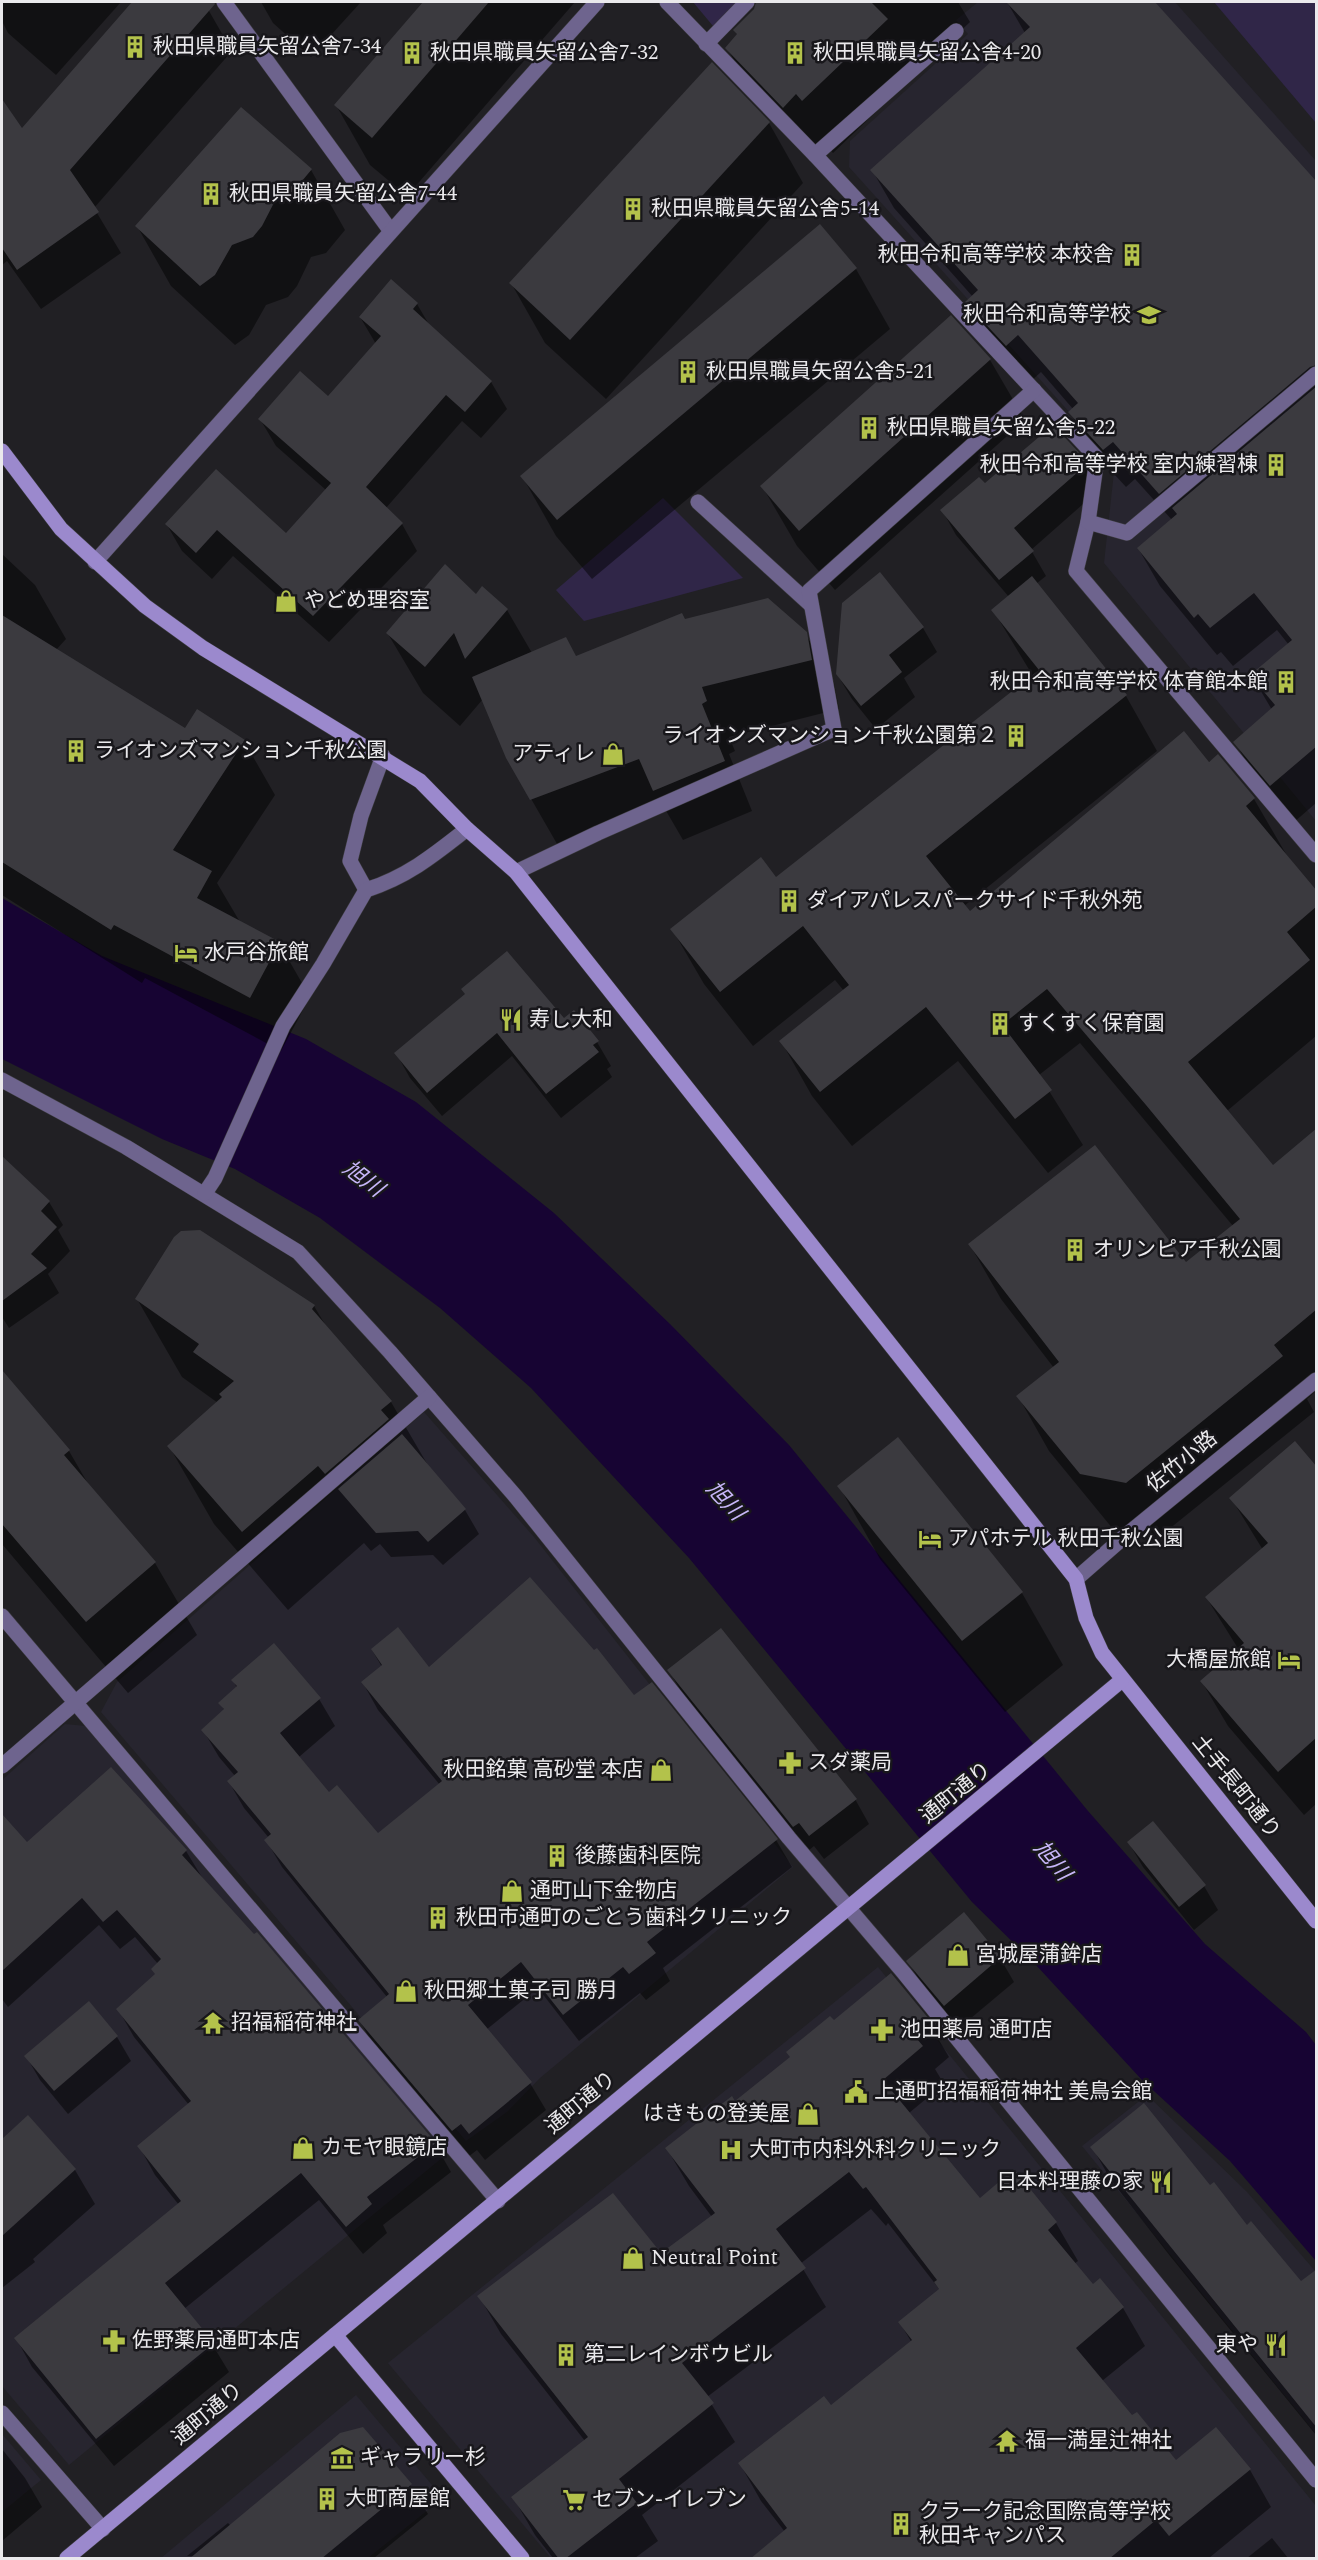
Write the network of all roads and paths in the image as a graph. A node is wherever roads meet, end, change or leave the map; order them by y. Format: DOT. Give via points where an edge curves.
graph roads {
  1 [pos="224,2"];
  2 [pos="597,2"];
  3 [pos="667,2"];
  4 [pos="747,2"];
  5 [pos="956,31"];
  6 [pos="706,44"];
  7 [pos="815,155"];
  8 [pos="390,230"];
  9 [pos="1317,374"];
  10 [pos="1034,390"];
  11 [pos="2,451"];
  12 [pos="698,502"];
  13 [pos="1088,522"];
  14 [pos="95,562"];
  15 [pos="812,605"];
  16 [pos="383,756"];
  17 [pos="467,829"];
  18 [pos="1317,855"];
  19 [pos="516,872"];
  20 [pos="366,890"];
  21 [pos="2,1080"];
  22 [pos="205,1193"];
  23 [pos="1317,1380"];
  24 [pos="429,1397"];
  25 [pos="1076,1579"];
  26 [pos="2,1616"];
  27 [pos="1122,1680"];
  28 [pos="76,1702"];
  29 [pos="2,1766"];
  30 [pos="848,1907"];
  31 [pos="1317,1921"];
  32 [pos="498,2201"];
  33 [pos="335,2335"];
  34 [pos="2,2413"];
  35 [pos="1317,2480"];
  36 [pos="103,2529"];
  37 [pos="67,2559"];
  38 [pos="522,2559"];
  1 -- 8 [label="street"];
  2 -- 8 [label="street"];
  3 -- 6 [label="street"];
  4 -- 6 [label="street"];
  5 -- 7 [label="street"];
  6 -- 7 [label="street"];
  7 -- 10 [label="street"];
  8 -- 14 [label="street"];
  9 -- 13 [label="street" via="1127,533"];
  10 -- 13 [label="street" via="1097,458"];
  10 -- 15 [label="street" via="809,591"];
  11 -- 14 [label="street" via="61,529"];
  12 -- 15 [label="street"];
  13 -- 18 [label="street" via="1076,571"];
  14 -- 16 [label="street" via="145,606 203,648"];
  15 -- 19 [label="street" via="834,729"];
  16 -- 17 [label="street" via="420,781"];
  16 -- 20 [label="street" via="350,861"];
  17 -- 19 [label="street"];
  17 -- 20 [label="street" via="416,869 393,882"];
  19 -- 25 [label="street"];
  20 -- 22 [label="street" via="282,1026"];
  21 -- 22 [label="street"];
  22 -- 24 [label="street" via="298,1252"];
  23 -- 25 [label="street, 佐竹小路"];
  24 -- 28 [label="street"];
  24 -- 30 [label="street" via="516,1497"];
  25 -- 27 [label="street, 土手長町通り" via="1086,1618 1102,1653"];
  26 -- 28 [label="street"];
  27 -- 30 [label="street, 通町通り"];
  27 -- 31 [label="street, 土手長町通り"];
  28 -- 29 [label="street"];
  28 -- 32 [label="street"];
  30 -- 32 [label="street, 通町通り"];
  30 -- 35 [label="street"];
  32 -- 33 [label="street, 通町通り"];
  33 -- 36 [label="street, 通町通り"];
  33 -- 38 [label="street"];
  34 -- 36 [label="street"];
  36 -- 37 [label="street, 通町通り"];
}
